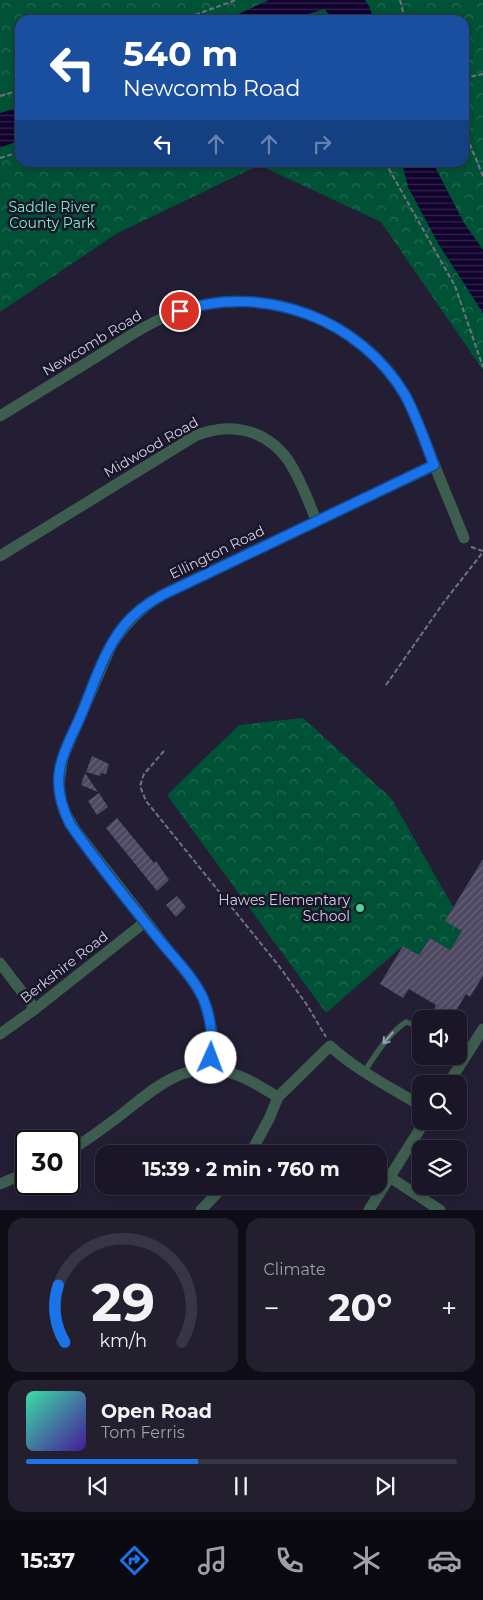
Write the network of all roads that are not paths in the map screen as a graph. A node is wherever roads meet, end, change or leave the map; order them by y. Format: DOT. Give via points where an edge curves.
graph roads {
  1 [pos="0,416"];
  2 [pos="434,465"];
  3 [pos="316,520"];
  4 [pos="464,538"];
  5 [pos="0,556"];
  6 [pos="145,922"];
  7 [pos="0,963"];
  8 [pos="35,1008"];
  9 [pos="412,1024"];
  10 [pos="483,1029"];
  11 [pos="0,1034"];
  12 [pos="467,1047"];
  13 [pos="210,1069"];
  14 [pos="364,1072"];
  15 [pos="278,1097"];
  16 [pos="412,1101"];
  17 [pos="420,1130"];
  18 [pos="80,1144"];
  19 [pos="255,1145"];
  20 [pos="15,1178"];
  21 [pos="391,1178"];
  22 [pos="0,1184"];
  23 [pos="215,1195"];
  24 [pos="201,1210"];
  25 [pos="369,1210"];
  26 [pos="440,1210"];
  1 -- 2 [label="street, Newcomb Road" via="171,314 209,304 252,301 313,315 364,346 404,394"];
  2 -- 3 [label="street, Ellington Road"];
  2 -- 4 [label="street, Newcomb Road"];
  3 -- 5 [label="street, Midwood Road" via="293,469 280,450 258,435 222,428 195,436"];
  3 -- 6 [label="street, Ellington Road" via="160,596 132,617 111,646 63,757 58,783 70,824"];
  6 -- 8 [label="street, Berkshire Road"];
  6 -- 13 [label="street, Ellington Road" via="203,998 212,1031"];
  7 -- 8 [label="street"];
  8 -- 11 [label="street, Berkshire Road"];
  9 -- 14 [label="lane, one-way" via="406,1022 396,1029"];
  10 -- 12 [label="street"];
  13 -- 15 [label="street" via="240,1076"];
  13 -- 18 [label="street" via="195,1070 168,1079"];
  14 -- 15 [label="street" via="330,1046"];
  14 -- 16 [label="street"];
  15 -- 19 [label="street"];
  17 -- 21 [label="street"];
  20 -- 22 [label="street"];
  21 -- 25 [label="street"];
  21 -- 26 [label="street"];
  23 -- 24 [label="street"];
}
